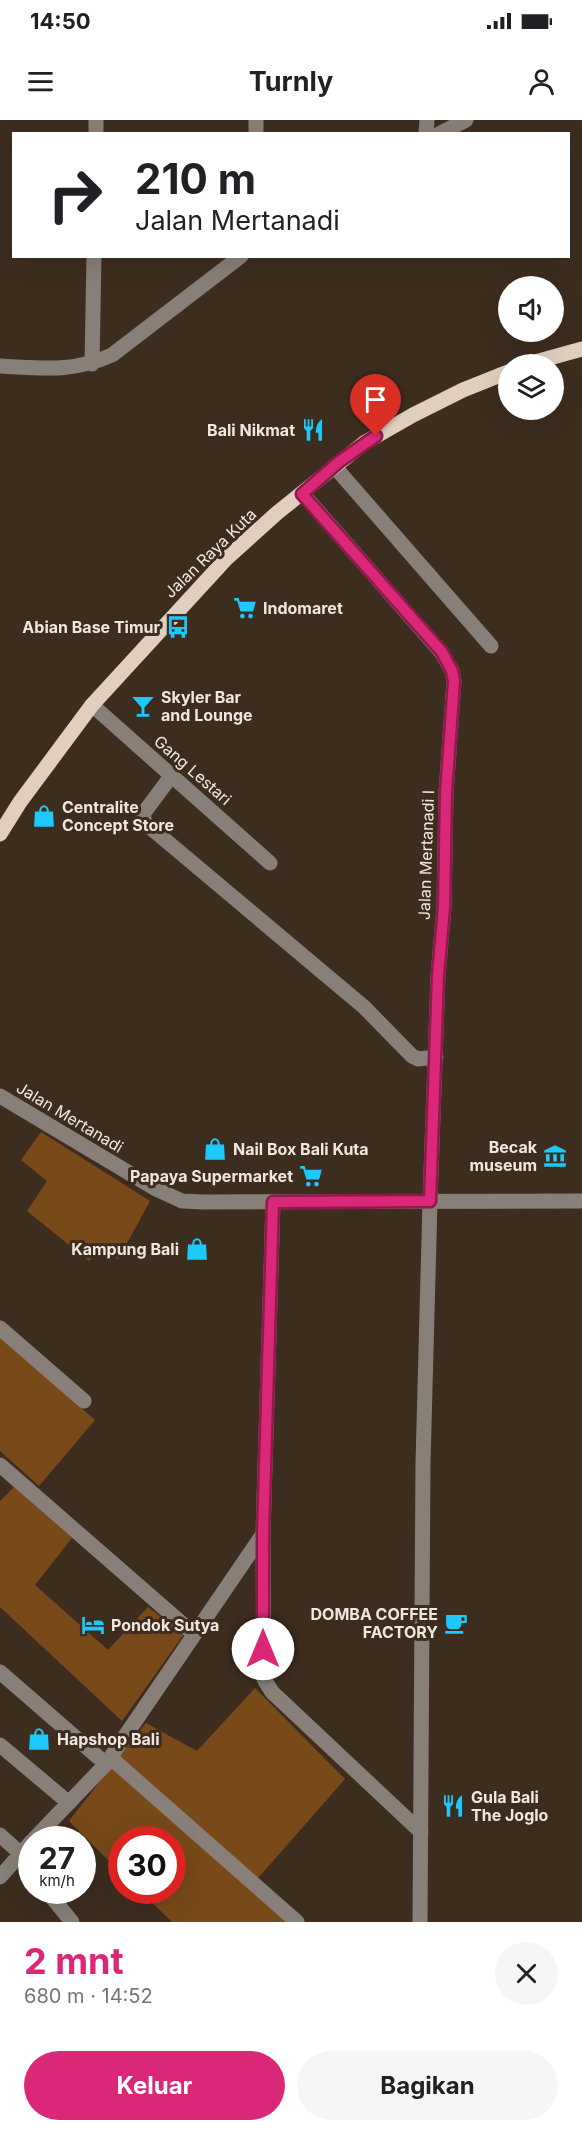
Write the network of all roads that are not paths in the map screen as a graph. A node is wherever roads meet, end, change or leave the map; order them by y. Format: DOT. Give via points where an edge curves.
graph roads {
  1 [pos="466,120"];
  2 [pos="443,132"];
  3 [pos="94,258"];
  4 [pos="238,258"];
  5 [pos="582,349"];
  6 [pos="564,354"];
  7 [pos="92,364"];
  8 [pos="0,366"];
  9 [pos="498,376"];
  10 [pos="334,466"];
  11 [pos="302,494"];
  12 [pos="491,646"];
  13 [pos="92,705"];
  14 [pos="172,775"];
  15 [pos="0,834"];
  16 [pos="270,863"];
  17 [pos="436,1058"];
  18 [pos="0,1096"];
  19 [pos="430,1201"];
  20 [pos="582,1201"];
  21 [pos="273,1202"];
  22 [pos="0,1328"];
  23 [pos="84,1401"];
  24 [pos="0,1465"];
  25 [pos="263,1534"];
  26 [pos="194,1634"];
  27 [pos="0,1672"];
  28 [pos="0,1746"];
  29 [pos="109,1761"];
  30 [pos="69,1803"];
  31 [pos="47,1826"];
  32 [pos="421,1832"];
  33 [pos="0,1834"];
  34 [pos="18,1851"];
  35 [pos="18,1855"];
  36 [pos="0,1877"];
  37 [pos="57,1904"];
  38 [pos="72,1922"];
  39 [pos="297,1922"];
  40 [pos="420,1922"];
  1 -- 2 [label="street"];
  3 -- 7 [label="street"];
  4 -- 7 [label="street" via="129,343"];
  5 -- 6 [label="main road"];
  7 -- 8 [label="street" via="67,369"];
  9 -- 10 [label="main road, Jalan Raya Kuta" via="413,415 364,443"];
  10 -- 11 [label="main road, Jalan Raya Kuta"];
  10 -- 12 [label="street"];
  11 -- 13 [label="main road, Jalan Raya Kuta" via="226,559"];
  11 -- 17 [label="street, Jalan Mertanadi I" via="442,652 452,671"];
  13 -- 14 [label="street, Gang Lestari"];
  13 -- 15 [label="main road, Jalan Raya Kuta"];
  14 -- 16 [label="street, Gang Lestari"];
  14 -- 17 [label="street" via="143,814 145,823 364,1007 412,1056"];
  17 -- 19 [label="street, Jalan Mertanadi I"];
  18 -- 21 [label="street, Jalan Mertanadi" via="170,1197 204,1202"];
  19 -- 20 [label="street, Jalan Mertanadi"];
  19 -- 21 [label="street, Jalan Mertanadi"];
  19 -- 32 [label="street, Jalan Mertanadi I" via="423,1463"];
  21 -- 25 [label="street"];
  22 -- 23 [label="street"];
  24 -- 26 [label="street"];
  25 -- 26 [label="street"];
  25 -- 32 [label="street" via="263,1672 267,1686"];
  26 -- 29 [label="street"];
  27 -- 29 [label="street"];
  28 -- 30 [label="street"];
  29 -- 30 [label="street"];
  29 -- 39 [label="street"];
  30 -- 31 [label="street"];
  32 -- 40 [label="street, Jalan Mertanadi I"];
  33 -- 34 [label="street"];
  35 -- 36 [label="street"];
  37 -- 38 [label="street"];
}
